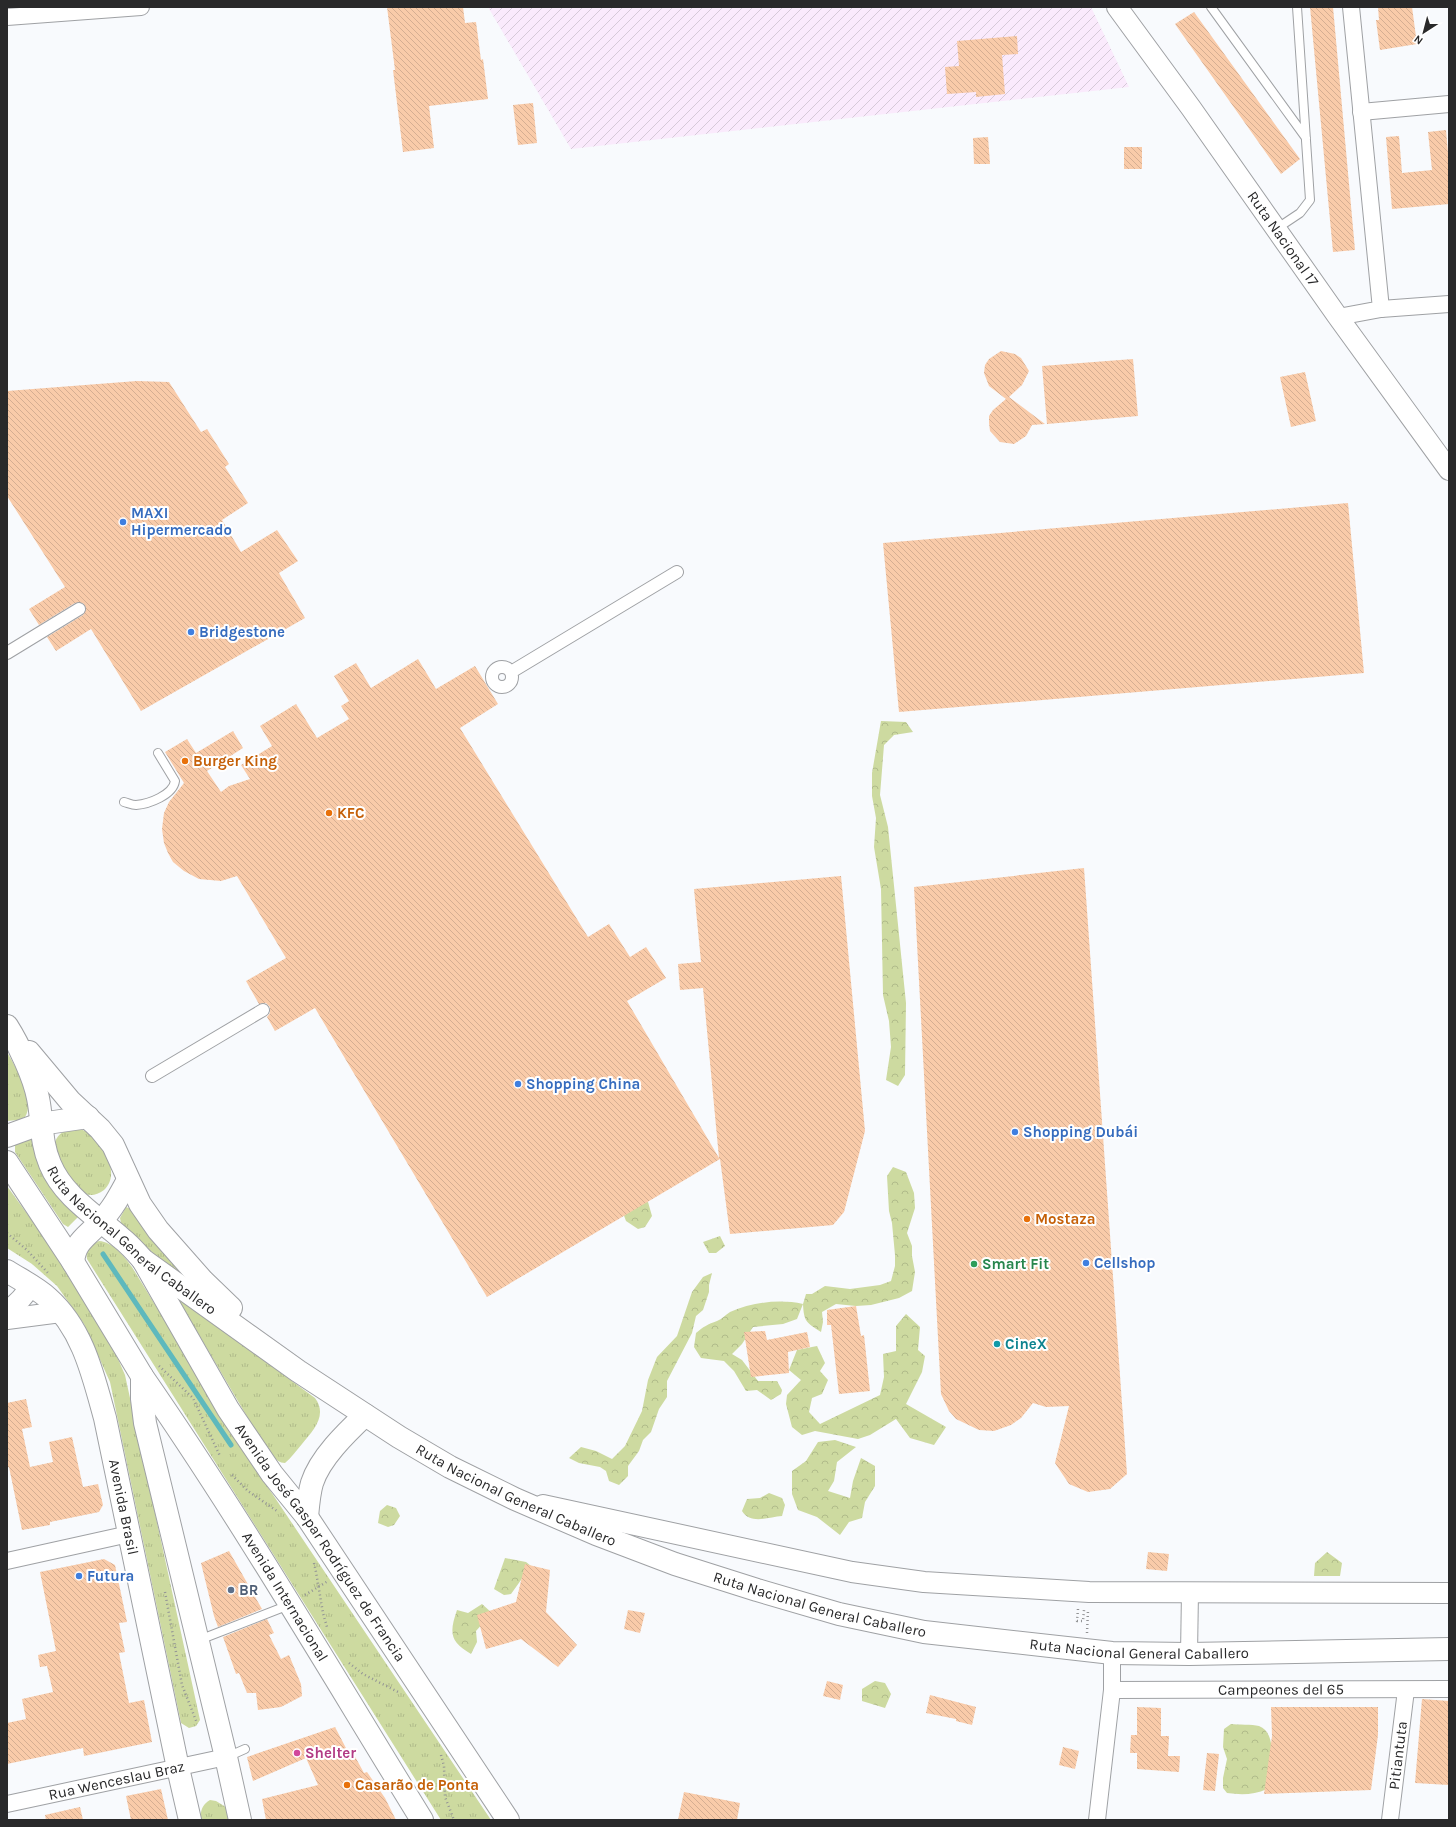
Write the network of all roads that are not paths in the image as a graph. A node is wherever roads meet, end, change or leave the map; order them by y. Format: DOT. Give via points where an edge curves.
graph roads {
  1 [pos="140,7"];
  2 [pos="1117,7"];
  3 [pos="1211,7"];
  4 [pos="1297,7"];
  5 [pos="1351,7"];
  6 [pos="106,8"];
  7 [pos="7,17"];
  8 [pos="1449,104"];
  9 [pos="1361,112"];
  10 [pos="1306,139"];
  11 [pos="1276,229"];
  12 [pos="1449,304"];
  13 [pos="1381,310"];
  14 [pos="1338,317"];
  15 [pos="1449,470"];
  16 [pos="677,572"];
  17 [pos="79,609"];
  18 [pos="7,652"];
  19 [pos="490,684"];
  20 [pos="158,753"];
  21 [pos="124,802"];
  22 [pos="263,1010"];
  23 [pos="9,1029"];
  24 [pos="152,1076"];
  25 [pos="88,1117"];
  26 [pos="40,1124"];
  27 [pos="7,1136"];
  28 [pos="7,1162"];
  29 [pos="128,1180"];
  30 [pos="101,1222"];
  31 [pos="143,1260"];
  32 [pos="73,1262"];
  33 [pos="7,1271"];
  34 [pos="39,1278"];
  35 [pos="7,1311"];
  36 [pos="61,1312"];
  37 [pos="7,1319"];
  38 [pos="251,1337"];
  39 [pos="139,1371"];
  40 [pos="365,1416"];
  41 [pos="515,1499"];
  42 [pos="307,1517"];
  43 [pos="129,1534"];
  44 [pos="7,1561"];
  45 [pos="1190,1592"];
  46 [pos="1449,1593"];
  47 [pos="289,1605"];
  48 [pos="198,1641"];
  49 [pos="1449,1649"];
  50 [pos="1112,1653"];
  51 [pos="1189,1654"];
  52 [pos="1112,1690"];
  53 [pos="1406,1690"];
  54 [pos="1449,1690"];
  55 [pos="236,1753"];
  56 [pos="178,1768"];
  57 [pos="7,1804"];
  58 [pos="190,1820"];
  59 [pos="240,1820"];
  60 [pos="422,1820"];
  61 [pos="508,1820"];
  62 [pos="1097,1820"];
  63 [pos="1390,1820"];
  1 -- 6 [label="street"];
  2 -- 11 [label="street, Ruta Nacional 17"];
  3 -- 10 [label="lane"];
  4 -- 10 [label="lane"];
  5 -- 9 [label="street"];
  6 -- 7 [label="street"];
  8 -- 9 [label="street"];
  9 -- 13 [label="street"];
  10 -- 11 [label="lane" via="1310,200 1300,213"];
  11 -- 14 [label="street, Ruta Nacional 17"];
  12 -- 13 [label="street"];
  13 -- 14 [label="street"];
  14 -- 15 [label="street, Ruta Nacional 17"];
  16 -- 19 [label="street" via="511,672 511,682 506,686"];
  17 -- 18 [label="street"];
  20 -- 21 [label="lane" via="175,781 173,787 164,795 148,802 136,805"];
  22 -- 24 [label="street"];
  23 -- 25 [label="main road, Ruta Nacional General Caballero" via="70,1101"];
  23 -- 26 [label="main road, Ruta Nacional General Caballero" via="35,1085 39,1100"];
  25 -- 26 [label="main road"];
  25 -- 29 [label="main road, Ruta Nacional General Caballero" via="113,1145"];
  26 -- 27 [label="main road"];
  26 -- 30 [label="main road, Ruta Nacional General Caballero" via="43,1146 50,1166 64,1188"];
  28 -- 32 [label="main road, Avenida Internacional"];
  29 -- 30 [label="main road"];
  29 -- 38 [label="main road, Ruta Nacional General Caballero" via="142,1208 158,1230 203,1281 237,1313"];
  30 -- 31 [label="main road, Ruta Nacional General Caballero"];
  30 -- 32 [label="main road" via="78,1243"];
  31 -- 38 [label="main road, Ruta Nacional General Caballero"];
  31 -- 42 [label="main road, Avenida José Gaspar Rodríguez de Francia" via="228,1409 272,1474"];
  32 -- 39 [label="main road, Avenida Internacional"];
  33 -- 34 [label="main road, Avenida Brasil"];
  34 -- 35 [label="street" via="15,1306"];
  34 -- 36 [label="main road, Avenida Brasil" via="47,1297"];
  36 -- 37 [label="street"];
  36 -- 43 [label="main road, Avenida Brasil" via="73,1327 93,1376 105,1418"];
  38 -- 40 [label="main road, Ruta Nacional General Caballero"];
  39 -- 47 [label="main road, Avenida Internacional"];
  39 -- 48 [label="main road" via="145,1422"];
  40 -- 41 [label="main road, Ruta Nacional General Caballero" via="450,1467"];
  40 -- 42 [label="main road" via="345,1434 324,1461 312,1483"];
  41 -- 45 [label="street" via="852,1572 924,1582 1087,1600"];
  41 -- 50 [label="main road, Ruta Nacional General Caballero" via="675,1564 839,1614 924,1632"];
  42 -- 61 [label="main road, Avenida José Gaspar Rodríguez de Francia"];
  43 -- 44 [label="street"];
  43 -- 56 [label="main road, Avenida Brasil"];
  45 -- 46 [label="street"];
  45 -- 51 [label="street"];
  47 -- 48 [label="lane"];
  47 -- 60 [label="main road, Avenida Internacional"];
  48 -- 55 [label="main road"];
  49 -- 51 [label="main road, Ruta Nacional General Caballero"];
  50 -- 51 [label="main road, Ruta Nacional General Caballero"];
  50 -- 52 [label="street"];
  52 -- 53 [label="street, Campeones del 65"];
  52 -- 62 [label="street"];
  53 -- 54 [label="street, Campeones del 65"];
  53 -- 63 [label="street, Pitiantuta"];
  55 -- 56 [label="street, Rua Wenceslau Braz"];
  55 -- 59 [label="main road"];
  56 -- 57 [label="street, Rua Wenceslau Braz"];
  56 -- 58 [label="main road, Avenida Brasil"];
}
